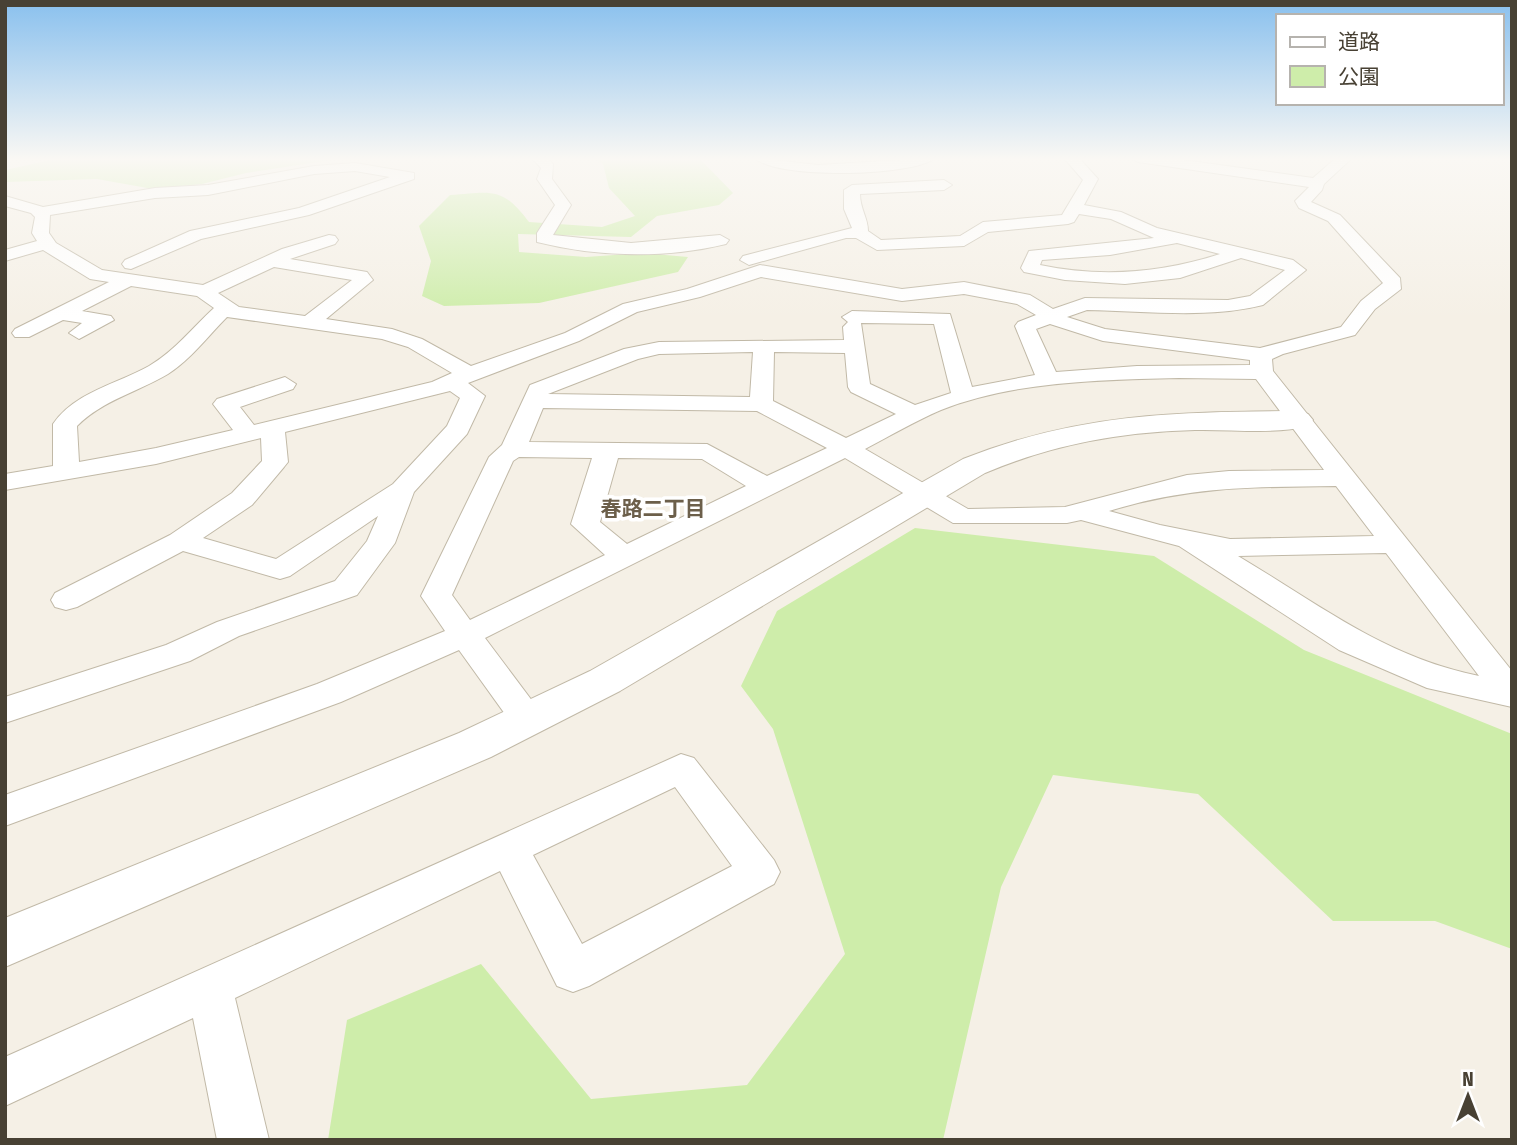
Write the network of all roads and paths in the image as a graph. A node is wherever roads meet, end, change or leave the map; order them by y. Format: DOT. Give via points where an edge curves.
graph roads {
  1 [pos="43,211"];
  2 [pos="305,211"];
  3 [pos="561,211"];
  4 [pos="853,211"];
  5 [pos="1074,211"];
  6 [pos="1092,211"];
  7 [pos="1319,211"];
  8 [pos="39,212"];
  9 [pos="681,226"];
  10 [pos="860,233"];
  11 [pos="1178,239"];
  12 [pos="328,240"];
  13 [pos="720,240"];
  14 [pos="48,243"];
  15 [pos="1237,254"];
  16 [pos="5,257"];
  17 [pos="270,261"];
  18 [pos="755,266"];
  19 [pos="130,272"];
  20 [pos="101,276"];
  21 [pos="849,286"];
  22 [pos="203,291"];
  23 [pos="39,306"];
  24 [pos="226,307"];
  25 [pos="64,312"];
  26 [pos="1052,316"];
  27 [pos="852,317"];
  28 [pos="308,323"];
  29 [pos="14,327"];
  30 [pos="79,333"];
  31 [pos="764,345"];
  32 [pos="855,347"];
  33 [pos="1262,363"];
  34 [pos="460,378"];
  35 [pos="1048,379"];
  36 [pos="285,384"];
  37 [pos="964,396"];
  38 [pos="534,401"];
  39 [pos="761,404"];
  40 [pos="915,414"];
  41 [pos="1298,420"];
  42 [pos="260,430"];
  43 [pos="846,448"];
  44 [pos="513,449"];
  45 [pos="607,450"];
  46 [pos="66,471"];
  47 [pos="1344,478"];
  48 [pos="5,482"];
  49 [pos="766,487"];
  50 [pos="402,490"];
  51 [pos="925,495"];
  52 [pos="1082,511"];
  53 [pos="1187,539"];
  54 [pos="180,541"];
  55 [pos="1394,544"];
  56 [pos="625,557"];
  57 [pos="66,600"];
  58 [pos="466,635"];
  59 [pos="1511,695"];
  60 [pos="5,710"];
  61 [pos="527,719"];
  62 [pos="5,811"];
  63 [pos="508,848"];
  64 [pos="5,943"];
  65 [pos="210,987"];
  66 [pos="5,1082"];
  67 [pos="243,1140"];
  1 -- 8 [label="street"];
  2 -- 19 [label="street" via="196,235"];
  3 -- 13 [label="street" via="542,238 638,246"];
  4 -- 10 [label="street"];
  5 -- 10 [label="street" via="1059,222 983,227 964,241 877,245"];
  6 -- 11 [label="street" via="1115,215"];
  7 -- 33 [label="street" via="1334,218 1393,282 1391,289 1368,305 1348,331 1275,349"];
  8 -- 14 [label="street" via="43,217 40,233"];
  9 -- 13 [label="street"];
  10 -- 18 [label="street" via="845,233"];
  11 -- 15 [label="street"];
  11 -- 15 [label="street" via="1110,250 1047,253 1035,256 1030,268 1060,276 1156,276"];
  12 -- 17 [label="street"];
  13 -- 18 [label="street"];
  14 -- 16 [label="street"];
  14 -- 20 [label="street"];
  15 -- 26 [label="street" via="1297,270 1255,300 1227,306 1085,304"];
  17 -- 22 [label="street"];
  17 -- 28 [label="street" via="364,280"];
  18 -- 21 [label="street"];
  18 -- 34 [label="street" via="693,293 630,307 572,337"];
  19 -- 20 [label="street"];
  19 -- 22 [label="street"];
  19 -- 25 [label="street"];
  20 -- 23 [label="street"];
  21 -- 26 [label="street" via="902,295 964,289 1023,299"];
  21 -- 27 [label="street"];
  22 -- 24 [label="street"];
  23 -- 25 [label="street"];
  23 -- 29 [label="street"];
  24 -- 28 [label="street" via="233,312"];
  24 -- 46 [label="street" via="158,370 103,393 78,410 65,424"];
  25 -- 29 [label="street"];
  25 -- 30 [label="street" via="104,320"];
  26 -- 33 [label="street" via="1103,335"];
  26 -- 35 [label="street" via="1025,326"];
  27 -- 32 [label="street"];
  27 -- 37 [label="street" via="943,318"];
  28 -- 34 [label="street" via="415,343"];
  31 -- 32 [label="street"];
  31 -- 38 [label="street" via="659,348 632,354 538,390"];
  31 -- 39 [label="street"];
  32 -- 40 [label="street" via="859,387"];
  33 -- 35 [label="street"];
  33 -- 41 [label="street"];
  34 -- 42 [label="street"];
  34 -- 50 [label="street" via="473,396 458,429"];
  35 -- 37 [label="street"];
  36 -- 42 [label="street" via="225,404"];
  37 -- 40 [label="street"];
  38 -- 39 [label="street"];
  38 -- 44 [label="street"];
  39 -- 43 [label="street"];
  40 -- 43 [label="street"];
  41 -- 47 [label="street"];
  41 -- 51 [label="street" via="1105,425 1013,449"];
  42 -- 46 [label="street" via="156,456"];
  42 -- 54 [label="street" via="275,462 242,499"];
  43 -- 49 [label="street"];
  43 -- 51 [label="street"];
  44 -- 45 [label="street"];
  44 -- 58 [label="street" via="502,457 436,596"];
  45 -- 49 [label="street" via="707,452"];
  45 -- 56 [label="street" via="585,524"];
  46 -- 48 [label="street"];
  47 -- 52 [label="street" via="1187,483"];
  47 -- 55 [label="street"];
  49 -- 56 [label="street"];
  50 -- 54 [label="street" via="280,570"];
  50 -- 60 [label="street" via="381,543 346,588 228,629 178,653"];
  51 -- 52 [label="street" via="963,517"];
  51 -- 61 [label="street" via="639,662"];
  52 -- 53 [label="street"];
  53 -- 55 [label="street" via="1230,548"];
  53 -- 59 [label="street" via="1350,642 1439,680"];
  54 -- 57 [label="street"];
  55 -- 59 [label="street"];
  56 -- 58 [label="street"];
  58 -- 61 [label="street"];
  58 -- 62 [label="street" via="330,693"];
  61 -- 64 [label="street"];
  63 -- 63 [label="street" via="573,971 759,872 681,768"];
  63 -- 65 [label="street"];
  65 -- 66 [label="street"];
  65 -- 67 [label="street"];
}
